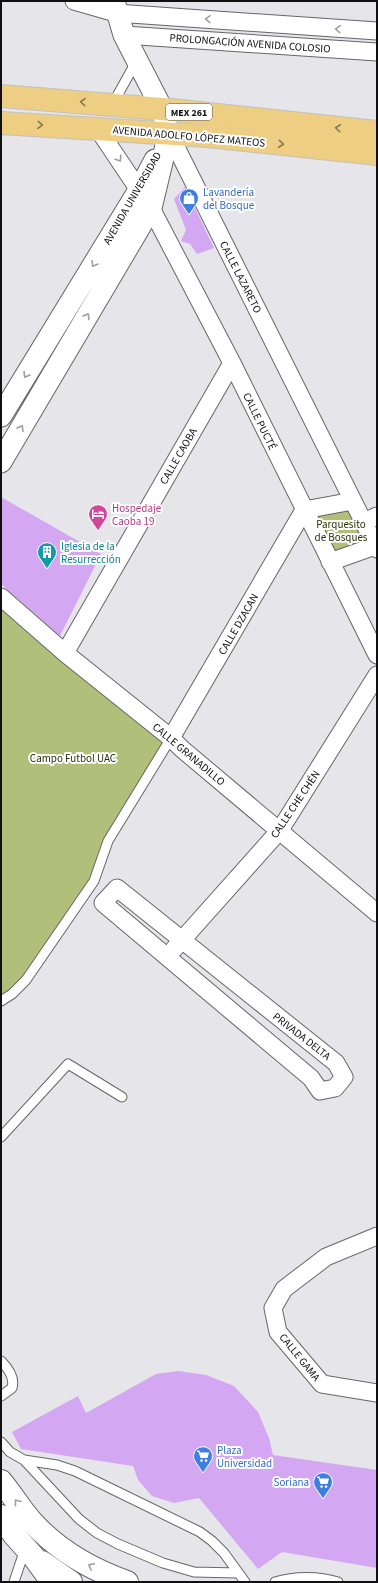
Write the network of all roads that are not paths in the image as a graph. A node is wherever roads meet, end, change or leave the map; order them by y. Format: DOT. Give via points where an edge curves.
graph roads {
  1 [pos="74,1"];
  2 [pos="115,7"];
  3 [pos="377,31"];
  4 [pos="124,35"];
  5 [pos="377,52"];
  6 [pos="137,61"];
  7 [pos="1,96"];
  8 [pos="112,105"];
  9 [pos="162,109"];
  10 [pos="3,126"];
  11 [pos="98,129"];
  12 [pos="377,132"];
  13 [pos="169,133"];
  14 [pos="377,154"];
  15 [pos="139,190"];
  16 [pos="151,208"];
  17 [pos="232,363"];
  18 [pos="1,416"];
  19 [pos="1,462"];
  20 [pos="354,501"];
  21 [pos="304,510"];
  22 [pos="370,519"];
  23 [pos="376,548"];
  24 [pos="330,562"];
  25 [pos="1,597"];
  26 [pos="65,653"];
  27 [pos="377,655"];
  28 [pos="377,675"];
  29 [pos="171,738"];
  30 [pos="280,830"];
  31 [pos="377,913"];
  32 [pos="181,941"];
  33 [pos="167,957"];
  34 [pos="255,999"];
  35 [pos="1,1001"];
  36 [pos="275,1015"];
  37 [pos="241,1019"];
  38 [pos="265,1040"];
  39 [pos="122,1097"];
  40 [pos="1,1137"];
  41 [pos="377,1236"];
  42 [pos="354,1246"];
  43 [pos="377,1250"];
  44 [pos="1,1361"];
  45 [pos="377,1393"];
  46 [pos="1,1396"];
  47 [pos="1,1442"];
  48 [pos="24,1460"];
  49 [pos="1,1481"];
  50 [pos="1,1516"];
  51 [pos="29,1552"];
  52 [pos="238,1573"];
  53 [pos="14,1582"];
  54 [pos="52,1582"];
  55 [pos="71,1582"];
  56 [pos="127,1582"];
  57 [pos="245,1582"];
  58 [pos="275,1582"];
  59 [pos="338,1582"];
  1 -- 2 [label="street"];
  3 -- 2 [label="street, one-way"];
  2 -- 4 [label="street, CALLE LAZARETO"];
  4 -- 5 [label="street, PROLONGACIÓN AVENIDA COLOSIO"];
  4 -- 6 [label="street, CALLE LAZARETO"];
  6 -- 8 [label="lane"];
  6 -- 9 [label="street, CALLE LAZARETO"];
  8 -- 7 [label="main road, AVENIDA ADOLFO LÓPEZ MATEOS / MEX 261, one-way"];
  8 -- 9 [label="main road, AVENIDA ADOLFO LÓPEZ MATEOS / MEX 261"];
  12 -- 9 [label="main road, AVENIDA ADOLFO LÓPEZ MATEOS / MEX 261, one-way"];
  9 -- 13 [label="street, CALLE LAZARETO"];
  10 -- 11 [label="main road, AVENIDA ADOLFO LÓPEZ MATEOS / MEX 261, one-way"];
  11 -- 13 [label="main road, AVENIDA ADOLFO LÓPEZ MATEOS / MEX 261"];
  11 -- 15 [label="street, CALLE PUCTÉ, one-way"];
  13 -- 14 [label="main road, AVENIDA ADOLFO LÓPEZ MATEOS / MEX 261, one-way"];
  13 -- 15 [label="street, AVENIDA UNIVERSIDAD"];
  13 -- 16 [label="street, AVENIDA UNIVERSIDAD"];
  13 -- 20 [label="street, CALLE LAZARETO"];
  15 -- 16 [label="street, CALLE PUCTÉ"];
  15 -- 18 [label="street, AVENIDA UNIVERSIDAD, one-way"];
  16 -- 17 [label="street, CALLE PUCTÉ"];
  19 -- 16 [label="street, AVENIDA UNIVERSIDAD, one-way"];
  17 -- 21 [label="street, CALLE PUCTÉ"];
  17 -- 26 [label="street, CALLE CAOBA"];
  20 -- 21 [label="street"];
  20 -- 22 [label="street, CALLE LAZARETO"];
  21 -- 24 [label="street, CALLE PUCTÉ"];
  21 -- 29 [label="street, CALLE DZACAN"];
  22 -- 23 [label="street, CALLE LAZARETO"];
  23 -- 24 [label="street"];
  24 -- 27 [label="street, CALLE PUCTÉ"];
  25 -- 26 [label="street, CALLE GRANADILLO"];
  26 -- 29 [label="street, CALLE GRANADILLO"];
  28 -- 30 [label="street, CALLE CHE CHÉN"];
  29 -- 30 [label="street, CALLE GRANADILLO" via="182,750"];
  29 -- 35 [label="lane" via="108,841 94,881 26,980"];
  30 -- 31 [label="street, CALLE GRANADILLO"];
  30 -- 32 [label="street, CALLE CHE CHÉN"];
  32 -- 33 [label="street, CALLE CHE CHÉN"];
  32 -- 33 [label="street, PRIVADA DELTA" via="117,888 103,903"];
  32 -- 34 [label="street, PRIVADA DELTA"];
  33 -- 37 [label="street, PRIVADA DELTA"];
  34 -- 36 [label="street, PRIVADA DELTA"];
  34 -- 37 [label="street"];
  36 -- 38 [label="street"];
  36 -- 38 [label="street, PRIVADA DELTA" via="336,1063 344,1077 335,1088 320,1091 311,1078"];
  37 -- 38 [label="street, PRIVADA DELTA"];
  39 -- 40 [label="lane" via="68,1064"];
  41 -- 42 [label="street, CALLE GAMA"];
  42 -- 43 [label="street"];
  42 -- 45 [label="street, CALLE GAMA" via="326,1257 284,1289 273,1308 278,1332 322,1384"];
  44 -- 46 [label="lane" via="14,1382 12,1388"];
  47 -- 48 [label="lane" via="10,1452"];
  48 -- 52 [label="lane" via="57,1465 75,1471 200,1532 224,1553"];
  48 -- 52 [label="lane" via="79,1519 97,1533 163,1563 194,1572"];
  56 -- 49 [label="main road, one-way" via="84,1562 55,1542 33,1523"];
  50 -- 51 [label="main road"];
  51 -- 53 [label="lane"];
  51 -- 54 [label="main road"];
  51 -- 55 [label="main road"];
  52 -- 57 [label="lane"];
  58 -- 59 [label="lane" via="306,1578"];
}
